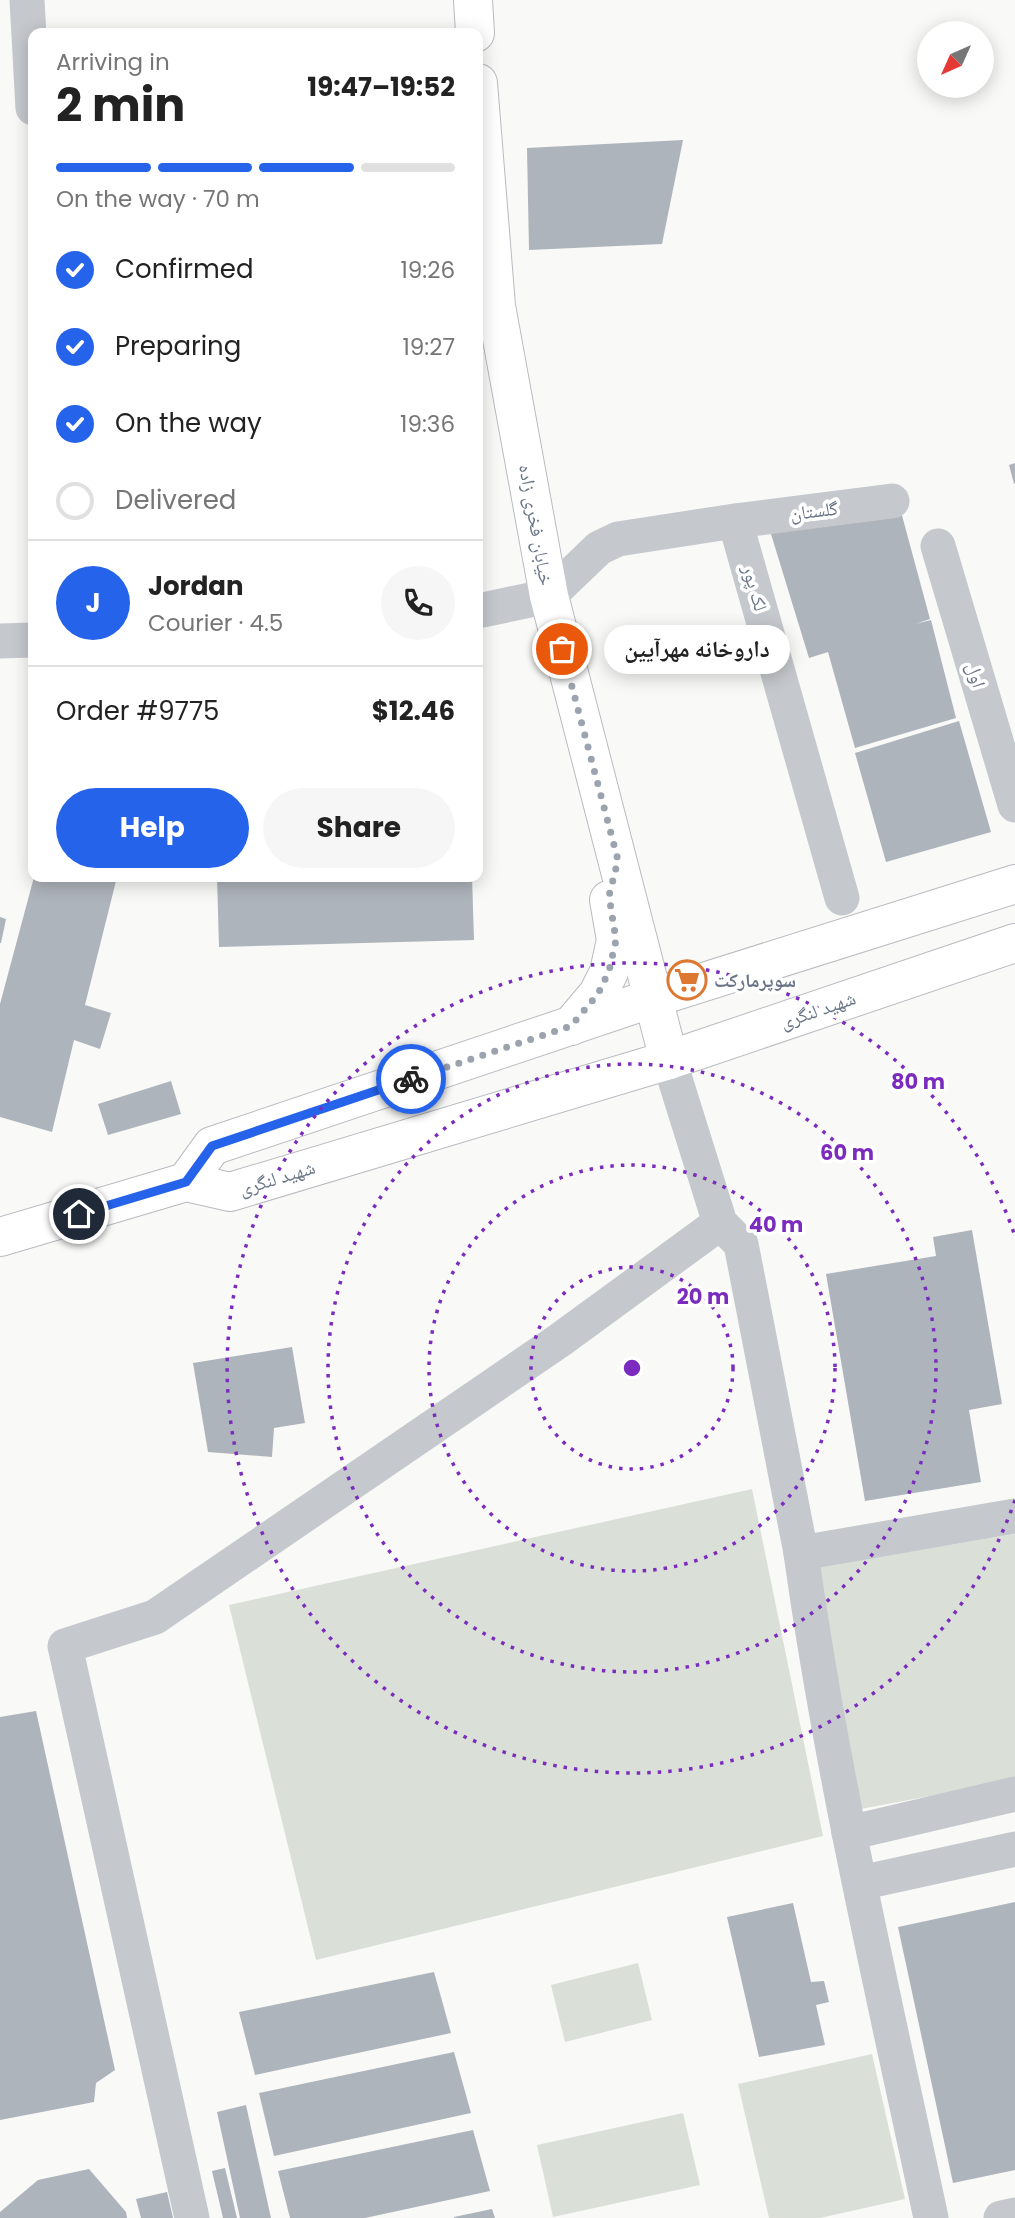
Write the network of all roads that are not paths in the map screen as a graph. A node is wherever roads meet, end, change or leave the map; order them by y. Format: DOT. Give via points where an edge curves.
graph roads {
  1 [pos="27,0"];
  2 [pos="473,0"];
  3 [pos="29,28"];
  4 [pos="475,28"];
  5 [pos="483,145"];
  6 [pos="892,501"];
  7 [pos="735,520"];
  8 [pos="938,546"];
  9 [pos="549,596"];
  10 [pos="483,610"];
  11 [pos="28,640"];
  12 [pos="0,641"];
  13 [pos="1015,805"];
  14 [pos="618,860"];
  15 [pos="1015,884"];
  16 [pos="842,898"];
  17 [pos="1015,943"];
  18 [pos="653,998"];
  19 [pos="571,1026"];
  20 [pos="669,1060"];
  21 [pos="186,1182"];
  22 [pos="720,1223"];
  23 [pos="0,1237"];
  24 [pos="1015,1516"];
  25 [pos="801,1553"];
  26 [pos="1015,1794"];
  27 [pos="849,1833"];
  28 [pos="1015,1849"];
  29 [pos="860,1883"];
  30 [pos="1015,2215"];
  31 [pos="192,2218"];
  32 [pos="930,2218"];
  33 [pos="1001,2218"];
  1 -- 3 [label="street"];
  2 -- 4 [label="main road"];
  5 -- 9 [label="main road, خیابان فخری زاده" via="496,306"];
  6 -- 7 [label="street, گلستان"];
  7 -- 9 [label="street" via="608,542"];
  7 -- 16 [label="street, لک پور"];
  8 -- 13 [label="street, اول"];
  9 -- 10 [label="street"];
  9 -- 14 [label="main road, خیابان فخری زاده"];
  11 -- 12 [label="street"];
  14 -- 18 [label="main road, خیابان فخری زاده"];
  14 -- 19 [label="main road" via="609,896 616,940 609,971 598,994"];
  15 -- 18 [label="main road"];
  17 -- 20 [label="main road, شهید لنگری"];
  18 -- 19 [label="main road"];
  18 -- 20 [label="main road, خیابان فخری زاده"];
  19 -- 21 [label="main road" via="212,1146"];
  20 -- 21 [label="main road, شهید لنگری" via="230,1192"];
  20 -- 22 [label="street"];
  21 -- 23 [label="main road"];
  22 -- 25 [label="street" via="741,1244"];
  22 -- 31 [label="street" via="560,1340 155,1617 65,1646"];
  24 -- 25 [label="street"];
  25 -- 27 [label="street"];
  26 -- 27 [label="street"];
  27 -- 29 [label="street"];
  28 -- 29 [label="street"];
  29 -- 32 [label="street"];
  30 -- 33 [label="street"];
}
